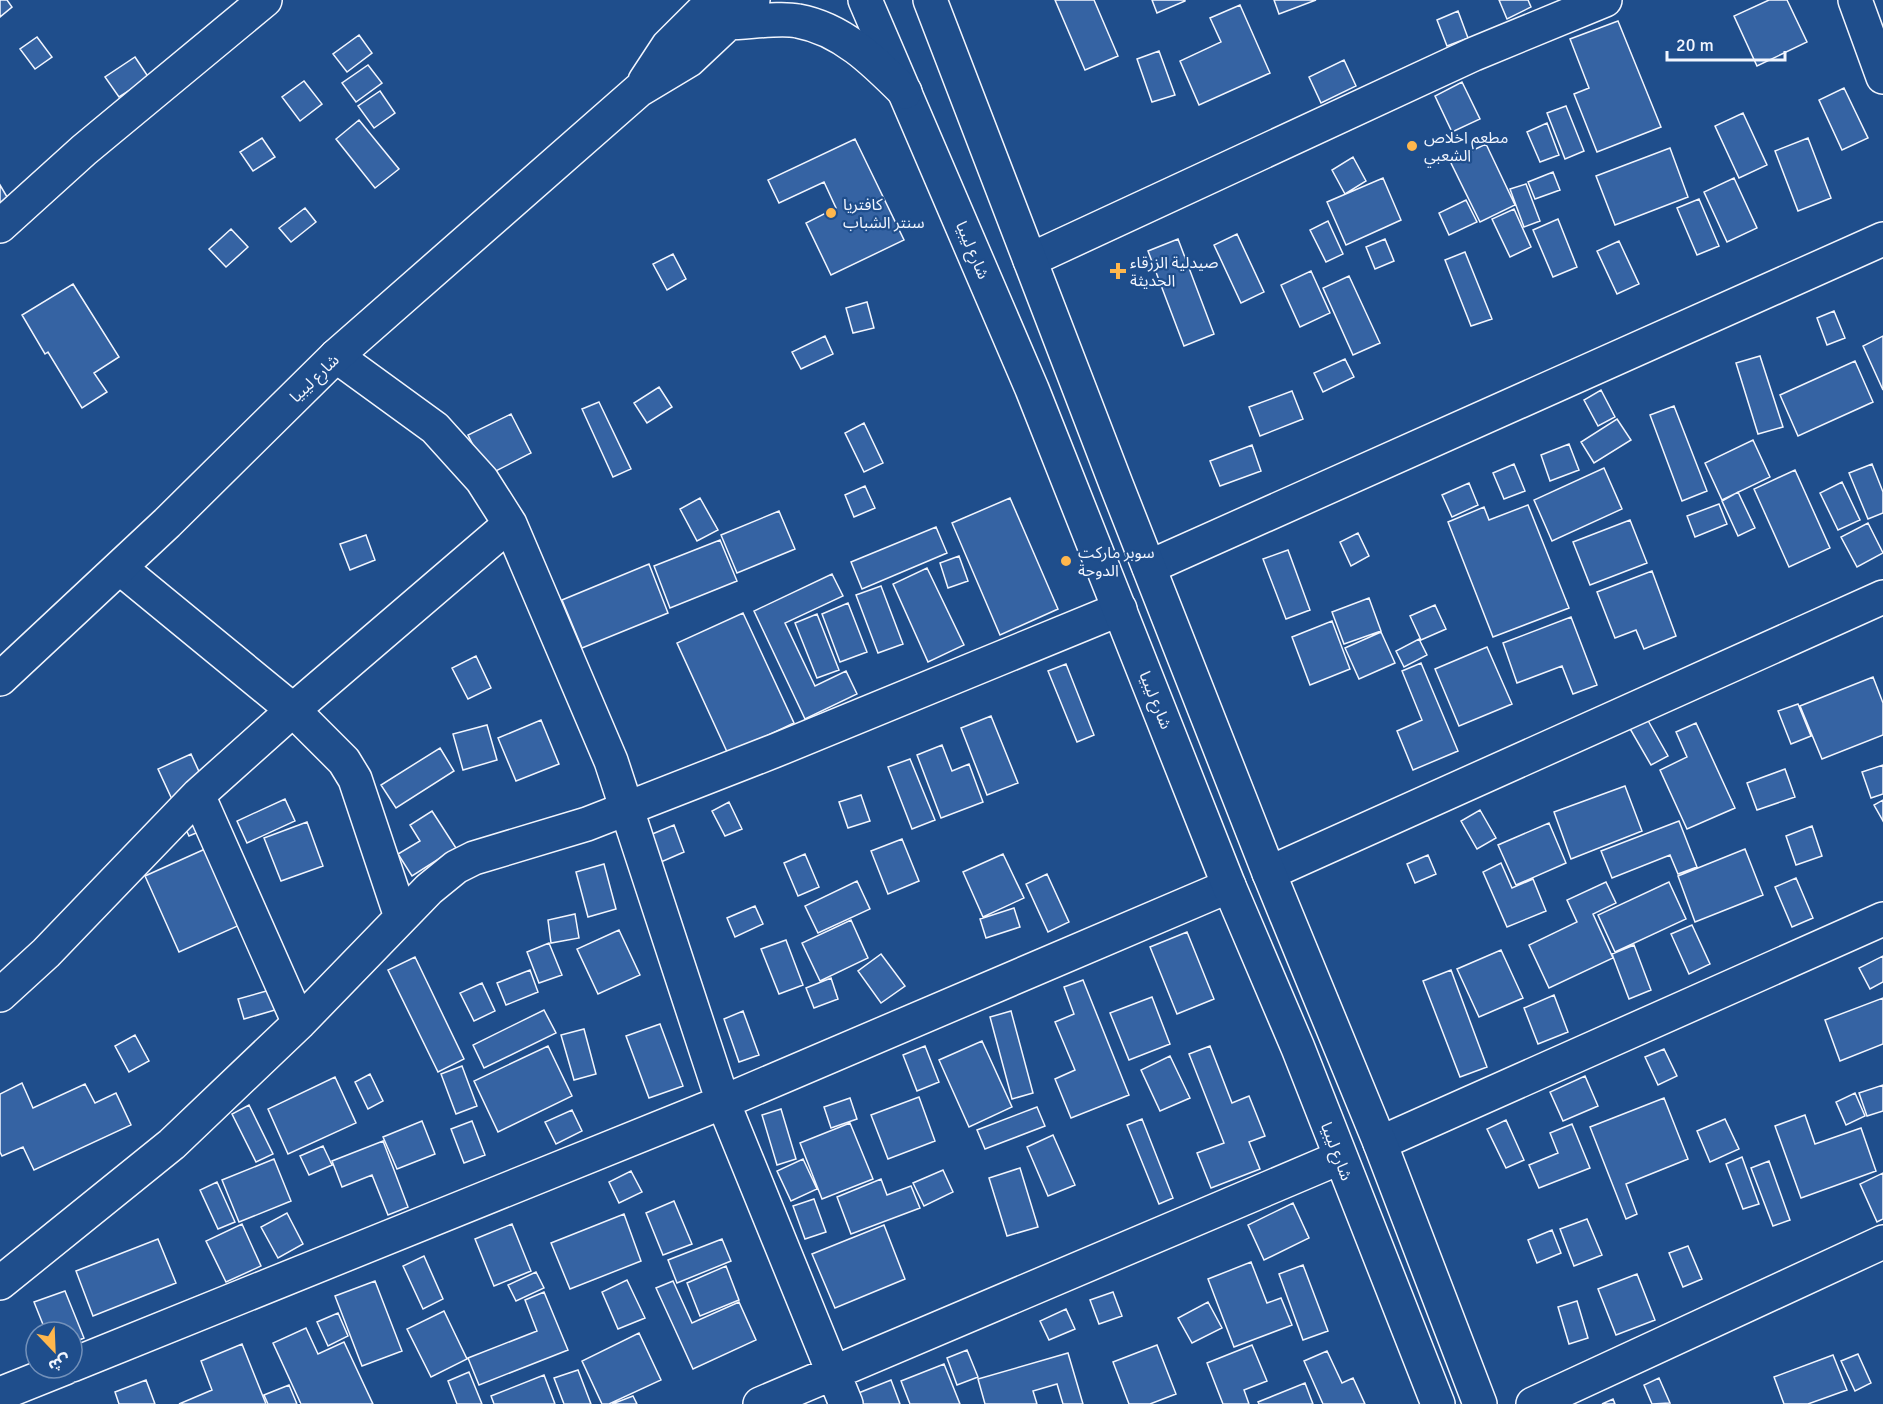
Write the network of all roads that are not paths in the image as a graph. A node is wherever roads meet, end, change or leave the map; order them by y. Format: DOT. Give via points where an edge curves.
graph roads {
  1 [pos="265,0"];
  2 [pos="753,0"];
  3 [pos="865,0"];
  4 [pos="930,0"];
  5 [pos="1605,0"];
  6 [pos="1855,0"];
  7 [pos="721,12"];
  8 [pos="1883,77"];
  9 [pos="905,92"];
  10 [pos="0,226"];
  11 [pos="1883,239"];
  12 [pos="1030,260"];
  13 [pos="336,356"];
  14 [pos="510,524"];
  15 [pos="1149,567"];
  16 [pos="120,568"];
  17 [pos="1883,597"];
  18 [pos="1120,609"];
  19 [pos="0,679"];
  20 [pos="293,710"];
  21 [pos="198,795"];
  22 [pos="627,808"];
  23 [pos="1269,873"];
  24 [pos="1229,886"];
  25 [pos="401,917"];
  26 [pos="1883,918"];
  27 [pos="0,995"];
  28 [pos="298,1023"];
  29 [pos="723,1102"];
  30 [pos="1380,1143"];
  31 [pos="1339,1158"];
  32 [pos="1883,1242"];
  33 [pos="0,1283"];
  34 [pos="84,1360"];
  35 [pos="832,1372"];
  36 [pos="35,1380"];
  37 [pos="0,1394"];
  38 [pos="760,1404"];
  39 [pos="846,1404"];
  40 [pos="1438,1404"];
  41 [pos="1480,1404"];
  42 [pos="1533,1404"];
  1 -- 10 [label="main road" via="84,150"];
  2 -- 7 [label="main road, شارع ليبيا"];
  3 -- 9 [label="main road, شارع ليبيا"];
  4 -- 12 [label="main road"];
  5 -- 12 [label="main road" via="1474,54"];
  6 -- 8 [label="main road"];
  7 -- 9 [label="main road" via="797,20 838,35 873,60"];
  7 -- 13 [label="main road, شارع ليبيا" via="689,60 639,90"];
  9 -- 18 [label="main road, شارع ليبيا" via="1032,389"];
  11 -- 15 [label="main road"];
  12 -- 15 [label="main road"];
  13 -- 14 [label="main road" via="435,428 482,480"];
  13 -- 16 [label="main road, شارع ليبيا"];
  14 -- 20 [label="main road"];
  14 -- 22 [label="main road" via="566,650"];
  15 -- 23 [label="main road"];
  16 -- 19 [label="main road, شارع ليبيا"];
  16 -- 20 [label="main road"];
  17 -- 23 [label="main road"];
  18 -- 22 [label="main road"];
  18 -- 24 [label="main road, شارع ليبيا"];
  20 -- 21 [label="main road"];
  20 -- 25 [label="main road" via="344,761 355,779"];
  21 -- 27 [label="main road" via="69,930"];
  21 -- 28 [label="main road"];
  22 -- 25 [label="main road" via="474,858 456,867"];
  22 -- 29 [label="main road"];
  23 -- 30 [label="main road"];
  24 -- 29 [label="main road"];
  24 -- 31 [label="main road, شارع ليبيا" via="1298,1048"];
  25 -- 28 [label="main road"];
  26 -- 30 [label="main road"];
  28 -- 33 [label="main road" via="171,1144"];
  29 -- 34 [label="main road"];
  29 -- 35 [label="main road"];
  30 -- 41 [label="main road"];
  31 -- 35 [label="main road"];
  31 -- 40 [label="main road, شارع ليبيا"];
  32 -- 42 [label="main road"];
  35 -- 38 [label="main road"];
  35 -- 39 [label="main road"];
  36 -- 37 [label="main road"];
}
